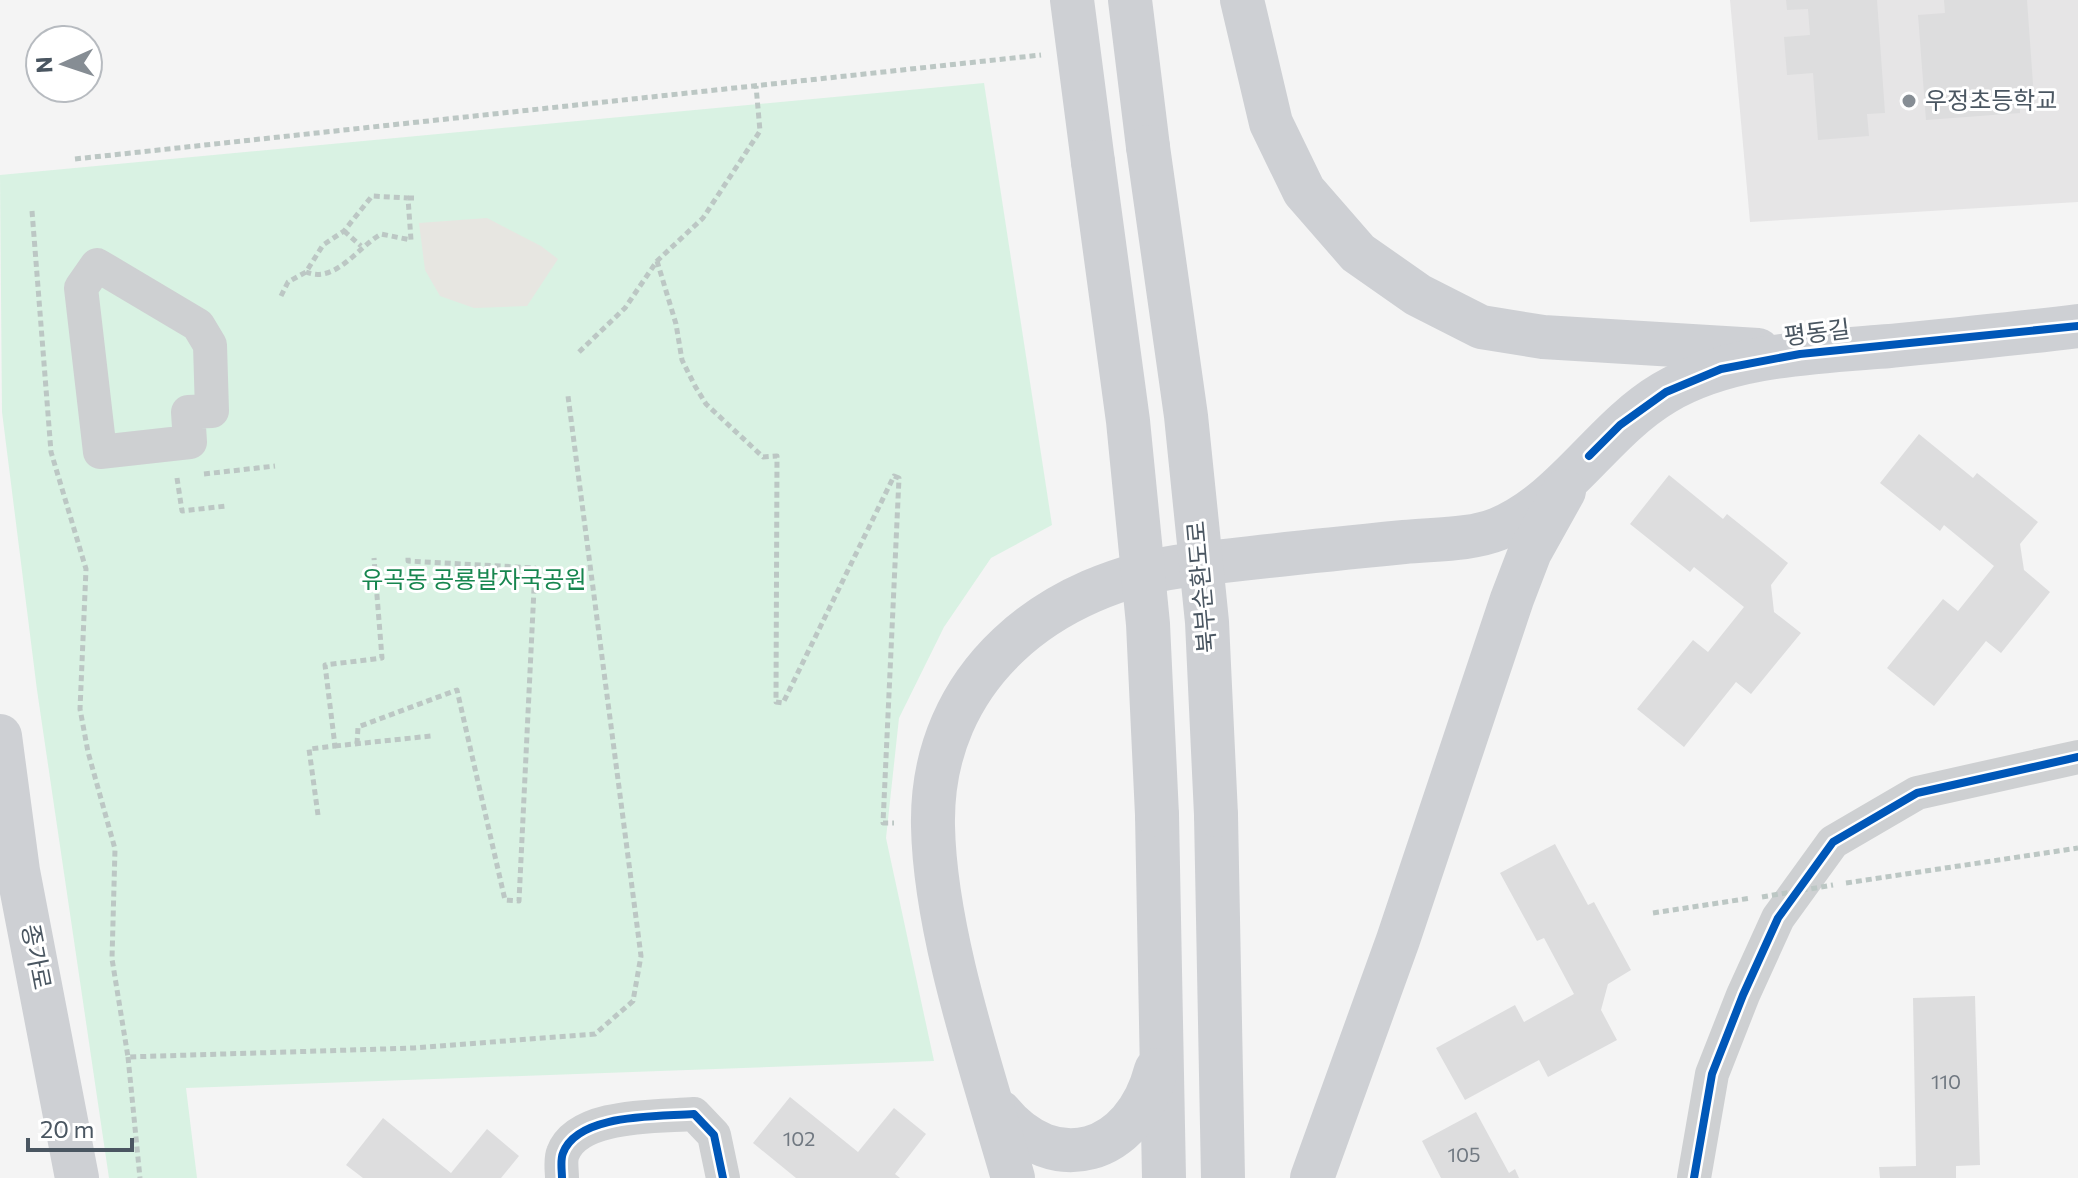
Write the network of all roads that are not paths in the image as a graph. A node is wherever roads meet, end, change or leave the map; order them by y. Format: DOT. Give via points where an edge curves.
graph roads {
  1 [pos="1072,0"];
  2 [pos="1130,0"];
  3 [pos="1242,0"];
  4 [pos="81,288"];
  5 [pos="2078,326"];
  6 [pos="1800,354"];
  7 [pos="1589,456"];
  8 [pos="0,736"];
  9 [pos="2078,757"];
  10 [pos="5,807"];
  11 [pos="1162,1046"];
  12 [pos="989,1092"];
  13 [pos="77,1178"];
  14 [pos="562,1178"];
  15 [pos="723,1178"];
  16 [pos="1013,1178"];
  17 [pos="1164,1178"];
  18 [pos="1223,1178"];
  19 [pos="1312,1178"];
  20 [pos="1694,1178"];
  1 -- 11 [label="main road, bridge" via="1148,624"];
  2 -- 18 [label="main road, 북부순환도로, bridge" via="1186,416 1207,622"];
  3 -- 6 [label="main road" via="1271,123 1304,191 1358,253 1418,295 1481,327 1543,337"];
  4 -- 4 [label="street" via="97,265 198,325 210,345 212,411 188,412 190,442 100,452"];
  5 -- 6 [label="main road, 평동길"];
  6 -- 7 [label="main road, 평동길" via="1721,369 1666,392 1620,425"];
  7 -- 12 [label="main road" via="1554,492 1496,530 1183,565 1084,594 1015,635 969,694 947,738 933,822 942,903"];
  7 -- 19 [label="main road" via="1554,505 1512,599"];
  8 -- 10 [label="main road, 종가로"];
  9 -- 20 [label="street" via="1917,793 1833,842 1778,918 1743,995 1712,1074"];
  10 -- 13 [label="main road, 종가로"];
  11 -- 12 [label="main road" via="1140,1115 1123,1138 1086,1161 1045,1158 1023,1144"];
  11 -- 17 [label="main road"];
  12 -- 16 [label="main road"];
  14 -- 15 [label="street" via="562,1155 571,1140 595,1124 694,1114 714,1135"];
}
